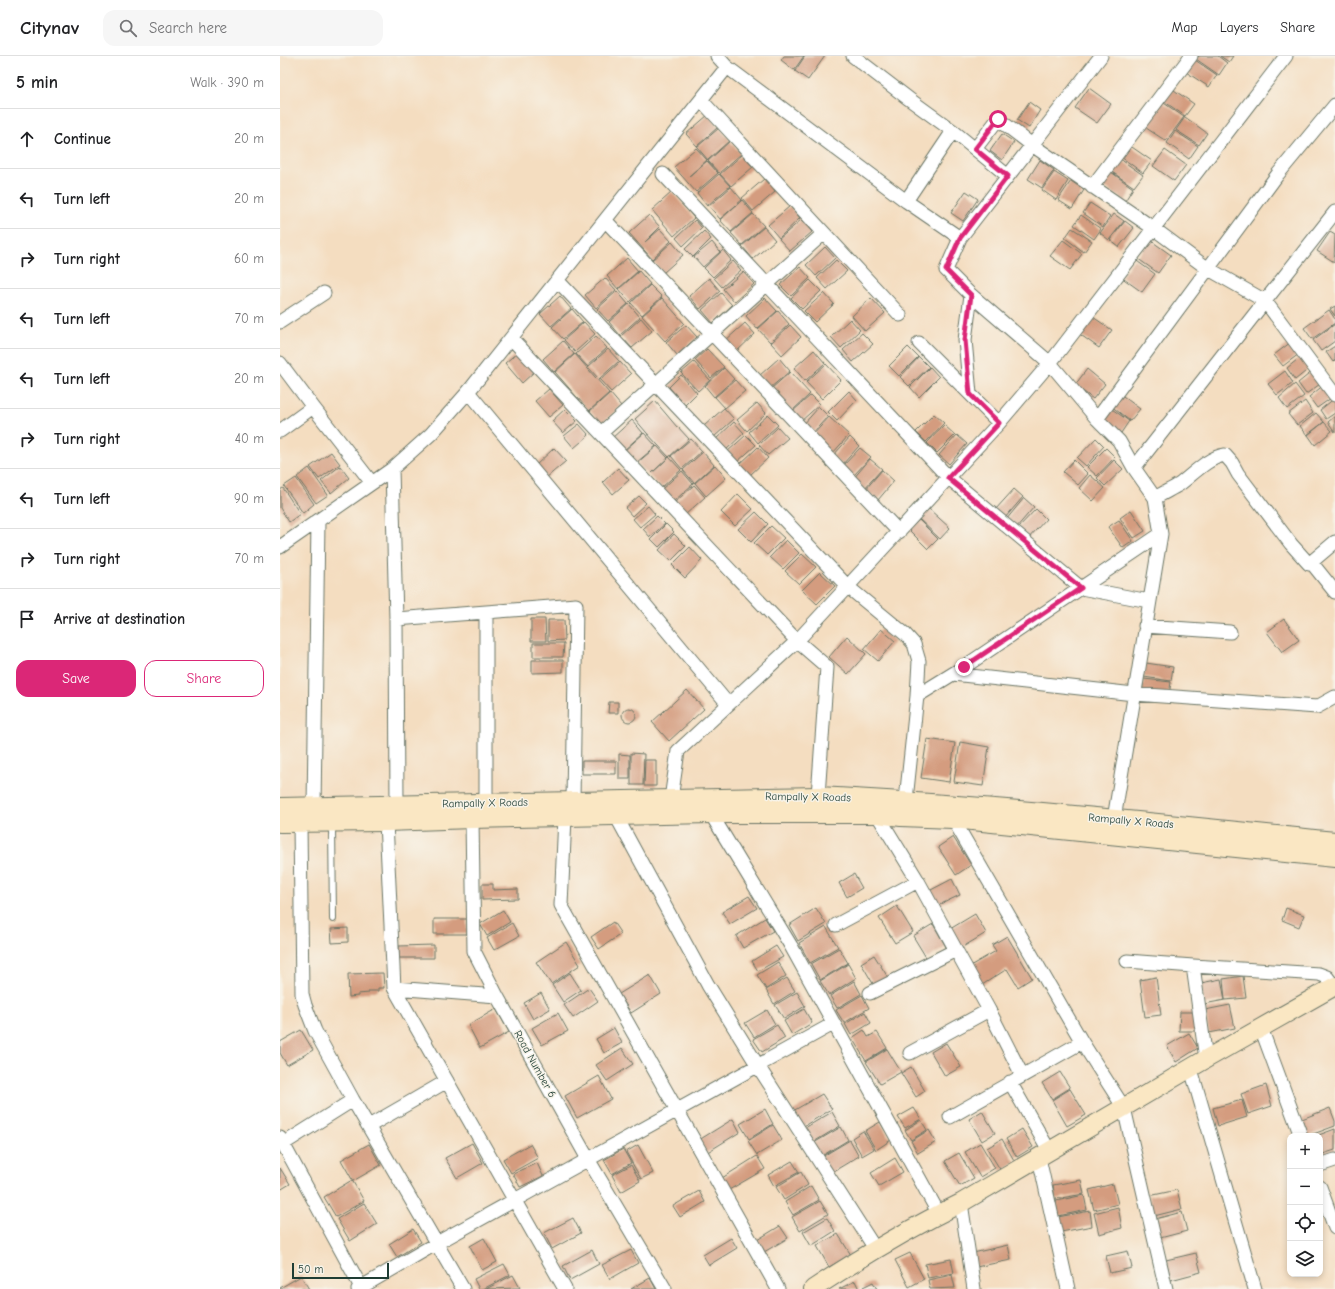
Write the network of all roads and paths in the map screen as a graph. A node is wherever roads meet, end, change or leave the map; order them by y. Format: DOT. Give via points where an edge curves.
graph roads {
  1 [pos="717,56"];
  2 [pos="853,56"];
  3 [pos="1101,56"];
  4 [pos="1191,56"];
  5 [pos="1286,56"];
  6 [pos="727,67"];
  7 [pos="701,100"];
  8 [pos="1335,105"];
  9 [pos="953,131"];
  10 [pos="1032,145"];
  11 [pos="975,149"];
  12 [pos="663,174"];
  13 [pos="1008,176"];
  14 [pos="1092,187"];
  15 [pos="906,201"];
  16 [pos="1335,212"];
  17 [pos="605,220"];
  18 [pos="1153,228"];
  19 [pos="824,234"];
  20 [pos="960,238"];
  21 [pos="1207,268"];
  22 [pos="557,280"];
  23 [pos="767,285"];
  24 [pos="324,293"];
  25 [pos="971,295"];
  26 [pos="1265,301"];
  27 [pos="900,315"];
  28 [pos="280,322"];
  29 [pos="712,334"];
  30 [pos="510,338"];
  31 [pos="919,343"];
  32 [pos="280,363"];
  33 [pos="1050,363"];
  34 [pos="1331,381"];
  35 [pos="656,384"];
  36 [pos="468,392"];
  37 [pos="970,394"];
  38 [pos="1335,395"];
  39 [pos="313,408"];
  40 [pos="1097,419"];
  41 [pos="999,423"];
  42 [pos="280,431"];
  43 [pos="601,434"];
  44 [pos="1134,468"];
  45 [pos="392,469"];
  46 [pos="948,478"];
  47 [pos="372,483"];
  48 [pos="1155,498"];
  49 [pos="318,521"];
  50 [pos="898,532"];
  51 [pos="1161,534"];
  52 [pos="1335,542"];
  53 [pos="280,547"];
  54 [pos="1311,562"];
  55 [pos="848,587"];
  56 [pos="1081,588"];
  57 [pos="1335,592"];
  58 [pos="1150,601"];
  59 [pos="486,612"];
  60 [pos="396,619"];
  61 [pos="1145,626"];
  62 [pos="1230,632"];
  63 [pos="797,641"];
  64 [pos="953,674"];
  65 [pos="1134,694"];
  66 [pos="917,696"];
  67 [pos="1335,697"];
  68 [pos="728,704"];
  69 [pos="818,796"];
  70 [pos="671,799"];
  71 [pos="906,800"];
  72 [pos="573,801"];
  73 [pos="486,803"];
  74 [pos="397,805"];
  75 [pos="280,807"];
  76 [pos="314,807"];
  77 [pos="711,814"];
  78 [pos="877,814"];
  79 [pos="616,816"];
  80 [pos="565,817"];
  81 [pos="472,819"];
  82 [pos="953,819"];
  83 [pos="1114,819"];
  84 [pos="386,822"];
  85 [pos="280,823"];
  86 [pos="300,823"];
  87 [pos="332,823"];
  88 [pos="1335,841"];
  89 [pos="1335,858"];
  90 [pos="918,881"];
  91 [pos="333,919"];
  92 [pos="836,925"];
  93 [pos="956,950"];
  94 [pos="1126,961"];
  95 [pos="1193,966"];
  96 [pos="1335,987"];
  97 [pos="394,988"];
  98 [pos="870,993"];
  99 [pos="497,996"];
  100 [pos="989,1010"];
  101 [pos="833,1024"];
  102 [pos="1261,1028"];
  103 [pos="1082,1042"];
  104 [pos="910,1053"];
  105 [pos="1206,1059"];
  106 [pos="758,1066"];
  107 [pos="1191,1069"];
  108 [pos="1016,1078"];
  109 [pos="447,1081"];
  110 [pos="353,1100"];
  111 [pos="1124,1108"];
  112 [pos="677,1111"];
  113 [pos="950,1117"];
  114 [pos="369,1126"];
  115 [pos="1300,1133"];
  116 [pos="282,1141"];
  117 [pos="1044,1155"];
  118 [pos="588,1159"];
  119 [pos="1335,1160"];
  120 [pos="1323,1164"];
  121 [pos="1323,1195"];
  122 [pos="515,1200"];
  123 [pos="960,1203"];
  124 [pos="939,1214"];
  125 [pos="1335,1228"];
  126 [pos="437,1243"];
  127 [pos="876,1250"];
  128 [pos="821,1287"];
  129 [pos="360,1288"];
  130 [pos="463,1289"];
  131 [pos="565,1289"];
  132 [pos="665,1289"];
  133 [pos="778,1289"];
  134 [pos="974,1289"];
  135 [pos="1068,1289"];
  136 [pos="1166,1289"];
  137 [pos="1255,1289"];
  1 -- 6 [label="street"];
  2 -- 9 [label="street" via="908,100"];
  3 -- 10 [label="street"];
  4 -- 14 [label="street"];
  5 -- 18 [label="street"];
  6 -- 7 [label="street"];
  6 -- 15 [label="street"];
  7 -- 17 [label="street"];
  7 -- 19 [label="street"];
  8 -- 21 [label="street" via="1278,174"];
  9 -- 11 [label="street"];
  9 -- 15 [label="street"];
  10 -- 11 [label="street" via="998,119"];
  10 -- 13 [label="street"];
  10 -- 14 [label="street"];
  11 -- 13 [label="street"];
  12 -- 23 [label="street"];
  13 -- 20 [label="street"];
  14 -- 18 [label="street"];
  15 -- 20 [label="street"];
  16 -- 26 [label="street"];
  17 -- 22 [label="street"];
  17 -- 29 [label="street"];
  18 -- 21 [label="street"];
  18 -- 33 [label="street"];
  19 -- 23 [label="street"];
  19 -- 27 [label="street"];
  20 -- 25 [label="street" via="946,270"];
  21 -- 26 [label="street"];
  21 -- 40 [label="street"];
  22 -- 30 [label="street"];
  22 -- 35 [label="street"];
  23 -- 29 [label="street"];
  23 -- 46 [label="street"];
  24 -- 28 [label="street"];
  25 -- 33 [label="street"];
  25 -- 37 [label="street" via="965,340"];
  26 -- 34 [label="street"];
  26 -- 44 [label="street"];
  29 -- 35 [label="street"];
  29 -- 50 [label="street"];
  30 -- 36 [label="street"];
  30 -- 43 [label="street"];
  31 -- 37 [label="street"];
  32 -- 39 [label="street"];
  33 -- 40 [label="street"];
  33 -- 41 [label="street"];
  34 -- 38 [label="street"];
  35 -- 43 [label="street"];
  35 -- 55 [label="street"];
  36 -- 45 [label="street" via="431,434"];
  36 -- 68 [label="street"];
  37 -- 41 [label="street"];
  39 -- 42 [label="street"];
  39 -- 47 [label="street"];
  40 -- 44 [label="street" via="1119,441"];
  41 -- 46 [label="street"];
  43 -- 63 [label="street"];
  44 -- 48 [label="street"];
  45 -- 47 [label="street"];
  45 -- 60 [label="street"];
  46 -- 50 [label="street"];
  46 -- 56 [label="street"];
  47 -- 49 [label="street"];
  48 -- 51 [label="street"];
  48 -- 54 [label="street" via="1218,456 1225,455 1291,544 1309,564"];
  49 -- 53 [label="street"];
  49 -- 76 [label="street"];
  50 -- 55 [label="street"];
  51 -- 56 [label="street"];
  51 -- 58 [label="street"];
  52 -- 54 [label="street"];
  54 -- 57 [label="street"];
  55 -- 63 [label="street"];
  55 -- 66 [label="street" via="914,644 919,661"];
  56 -- 58 [label="street"];
  56 -- 64 [label="street"];
  58 -- 61 [label="street"];
  59 -- 60 [label="street"];
  59 -- 72 [label="street" via="576,605"];
  59 -- 73 [label="street"];
  60 -- 74 [label="street"];
  61 -- 62 [label="street"];
  61 -- 65 [label="street"];
  63 -- 68 [label="street"];
  63 -- 69 [label="street" via="828,667"];
  64 -- 65 [label="street"];
  64 -- 66 [label="street"];
  65 -- 67 [label="street" via="1317,707"];
  65 -- 83 [label="street"];
  66 -- 71 [label="street"];
  68 -- 70 [label="street" via="678,750"];
  69 -- 70 [label="main road, Rampally X Roads"];
  69 -- 71 [label="main road, Rampally X Roads"];
  70 -- 72 [label="main road, Rampally X Roads"];
  71 -- 83 [label="main road, Rampally X Roads"];
  72 -- 73 [label="main road, Rampally X Roads"];
  73 -- 74 [label="main road, Rampally X Roads"];
  74 -- 76 [label="main road, Rampally X Roads"];
  75 -- 76 [label="main road, Rampally X Roads"];
  77 -- 78 [label="main road"];
  77 -- 79 [label="main road"];
  77 -- 101 [label="street" via="791,946"];
  78 -- 82 [label="main road"];
  78 -- 90 [label="street"];
  79 -- 80 [label="main road"];
  79 -- 106 [label="street" via="708,985"];
  80 -- 81 [label="main road"];
  80 -- 112 [label="street" via="561,905"];
  81 -- 84 [label="main road"];
  81 -- 99 [label="street, Road Number 6" via="474,951"];
  82 -- 89 [label="main road"];
  82 -- 103 [label="street"];
  83 -- 88 [label="main road, Rampally X Roads"];
  84 -- 87 [label="main road"];
  84 -- 97 [label="street"];
  85 -- 86 [label="main road"];
  86 -- 87 [label="main road"];
  86 -- 110 [label="street" via="302,994 315,1031"];
  87 -- 91 [label="lane"];
  90 -- 92 [label="street"];
  90 -- 93 [label="street"];
  93 -- 98 [label="street"];
  93 -- 100 [label="street"];
  94 -- 95 [label="street"];
  95 -- 96 [label="street" via="1319,974 1327,977"];
  95 -- 105 [label="street"];
  96 -- 102 [label="main road"];
  97 -- 99 [label="street"];
  97 -- 109 [label="street"];
  99 -- 118 [label="street, Road Number 6"];
  100 -- 104 [label="street"];
  100 -- 108 [label="street"];
  101 -- 106 [label="street"];
  101 -- 124 [label="street"];
  102 -- 105 [label="main road"];
  102 -- 115 [label="street"];
  103 -- 108 [label="street"];
  103 -- 111 [label="street"];
  105 -- 107 [label="main road"];
  106 -- 112 [label="street"];
  106 -- 127 [label="street"];
  107 -- 111 [label="main road"];
  107 -- 137 [label="street"];
  108 -- 113 [label="street"];
  108 -- 117 [label="street"];
  109 -- 114 [label="street"];
  109 -- 122 [label="street"];
  110 -- 114 [label="street"];
  110 -- 116 [label="street"];
  111 -- 117 [label="main road"];
  111 -- 136 [label="street"];
  112 -- 118 [label="street"];
  112 -- 133 [label="street"];
  114 -- 126 [label="street"];
  116 -- 129 [label="street"];
  117 -- 123 [label="main road"];
  117 -- 135 [label="street"];
  118 -- 122 [label="street"];
  118 -- 132 [label="street, Road Number 6"];
  119 -- 120 [label="street"];
  121 -- 125 [label="street"];
  122 -- 126 [label="street"];
  122 -- 131 [label="street"];
  123 -- 124 [label="main road"];
  123 -- 134 [label="street"];
  124 -- 127 [label="main road"];
  126 -- 129 [label="street"];
  126 -- 130 [label="street"];
  127 -- 128 [label="main road"];
}
